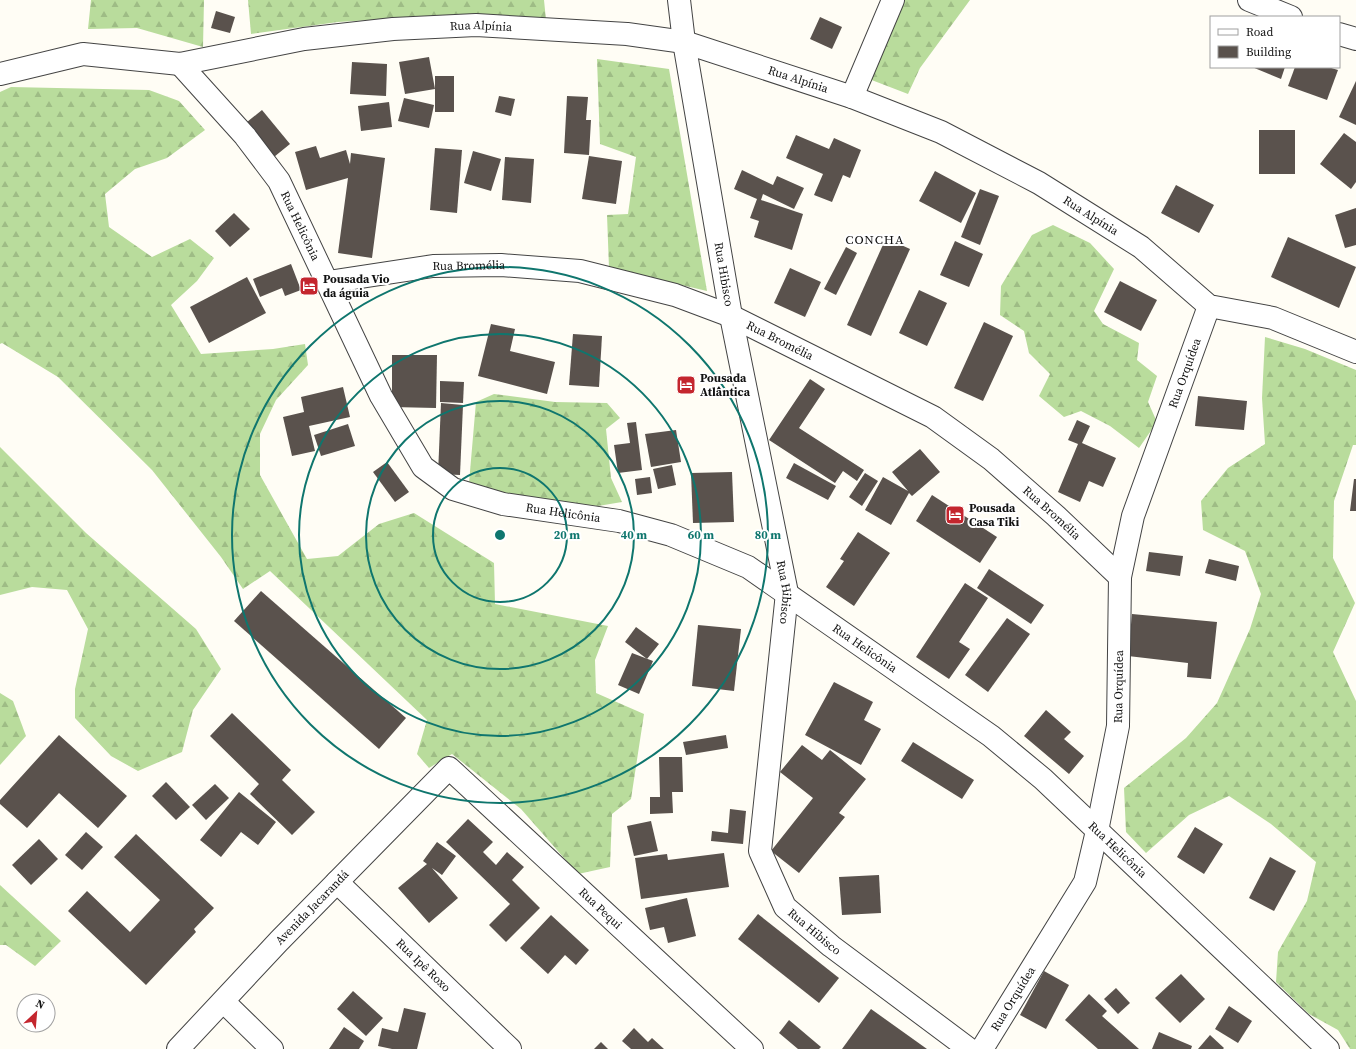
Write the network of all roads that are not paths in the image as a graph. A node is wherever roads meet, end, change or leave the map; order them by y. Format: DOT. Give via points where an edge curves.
graph roads {
  1 [pos="679,0"];
  2 [pos="893,0"];
  3 [pos="1248,0"];
  4 [pos="1288,16"];
  5 [pos="1340,34"];
  6 [pos="1356,38"];
  7 [pos="684,42"];
  8 [pos="180,64"];
  9 [pos="0,74"];
  10 [pos="852,96"];
  11 [pos="328,282"];
  12 [pos="1209,306"];
  13 [pos="731,316"];
  14 [pos="1356,352"];
  15 [pos="1120,577"];
  16 [pos="787,593"];
  17 [pos="449,768"];
  18 [pos="1097,831"];
  19 [pos="338,882"];
  20 [pos="224,1002"];
  21 [pos="178,1049"];
  22 [pos="272,1049"];
  23 [pos="510,1049"];
  24 [pos="752,1049"];
  25 [pos="969,1049"];
  26 [pos="982,1049"];
  27 [pos="1328,1049"];
  1 -- 7 [label="street, Rua Hibisco"];
  2 -- 10 [label="street"];
  3 -- 4 [label="street"];
  5 -- 6 [label="street"];
  7 -- 8 [label="street, Rua Alpínia" via="627,34 476,25 393,29 304,39"];
  7 -- 10 [label="street, Rua Alpínia"];
  7 -- 13 [label="street, Rua Hibisco"];
  8 -- 9 [label="street" via="83,54"];
  8 -- 11 [label="street, Rua Helicônia" via="245,136 279,181"];
  10 -- 12 [label="street, Rua Alpínia" via="941,132 1039,182 1141,247"];
  11 -- 13 [label="street, Rua Bromélia" via="433,266 501,265 580,271 675,295"];
  11 -- 16 [label="street, Rua Helicônia" via="381,396 423,467 453,489 504,504 619,521 671,535 748,567"];
  12 -- 14 [label="street" via="1273,318"];
  12 -- 15 [label="street, Rua Orquídea" via="1133,516"];
  13 -- 15 [label="street, Rua Bromélia" via="933,417 991,459"];
  13 -- 16 [label="street, Rua Hibisco"];
  15 -- 18 [label="street, Rua Orquídea" via="1118,726"];
  16 -- 18 [label="street, Rua Helicônia" via="991,736 1043,779"];
  16 -- 25 [label="street, Rua Hibisco" via="760,851 785,907 831,946"];
  17 -- 19 [label="street, Avenida Jacarandá"];
  17 -- 24 [label="street, Rua Pequi"];
  18 -- 26 [label="street, Rua Orquídea" via="1084,882"];
  18 -- 27 [label="street, Rua Helicônia"];
  19 -- 20 [label="street, Avenida Jacarandá"];
  19 -- 23 [label="street, Rua Ipê Roxo"];
  20 -- 21 [label="street, Avenida Jacarandá"];
  20 -- 22 [label="street"];
}
